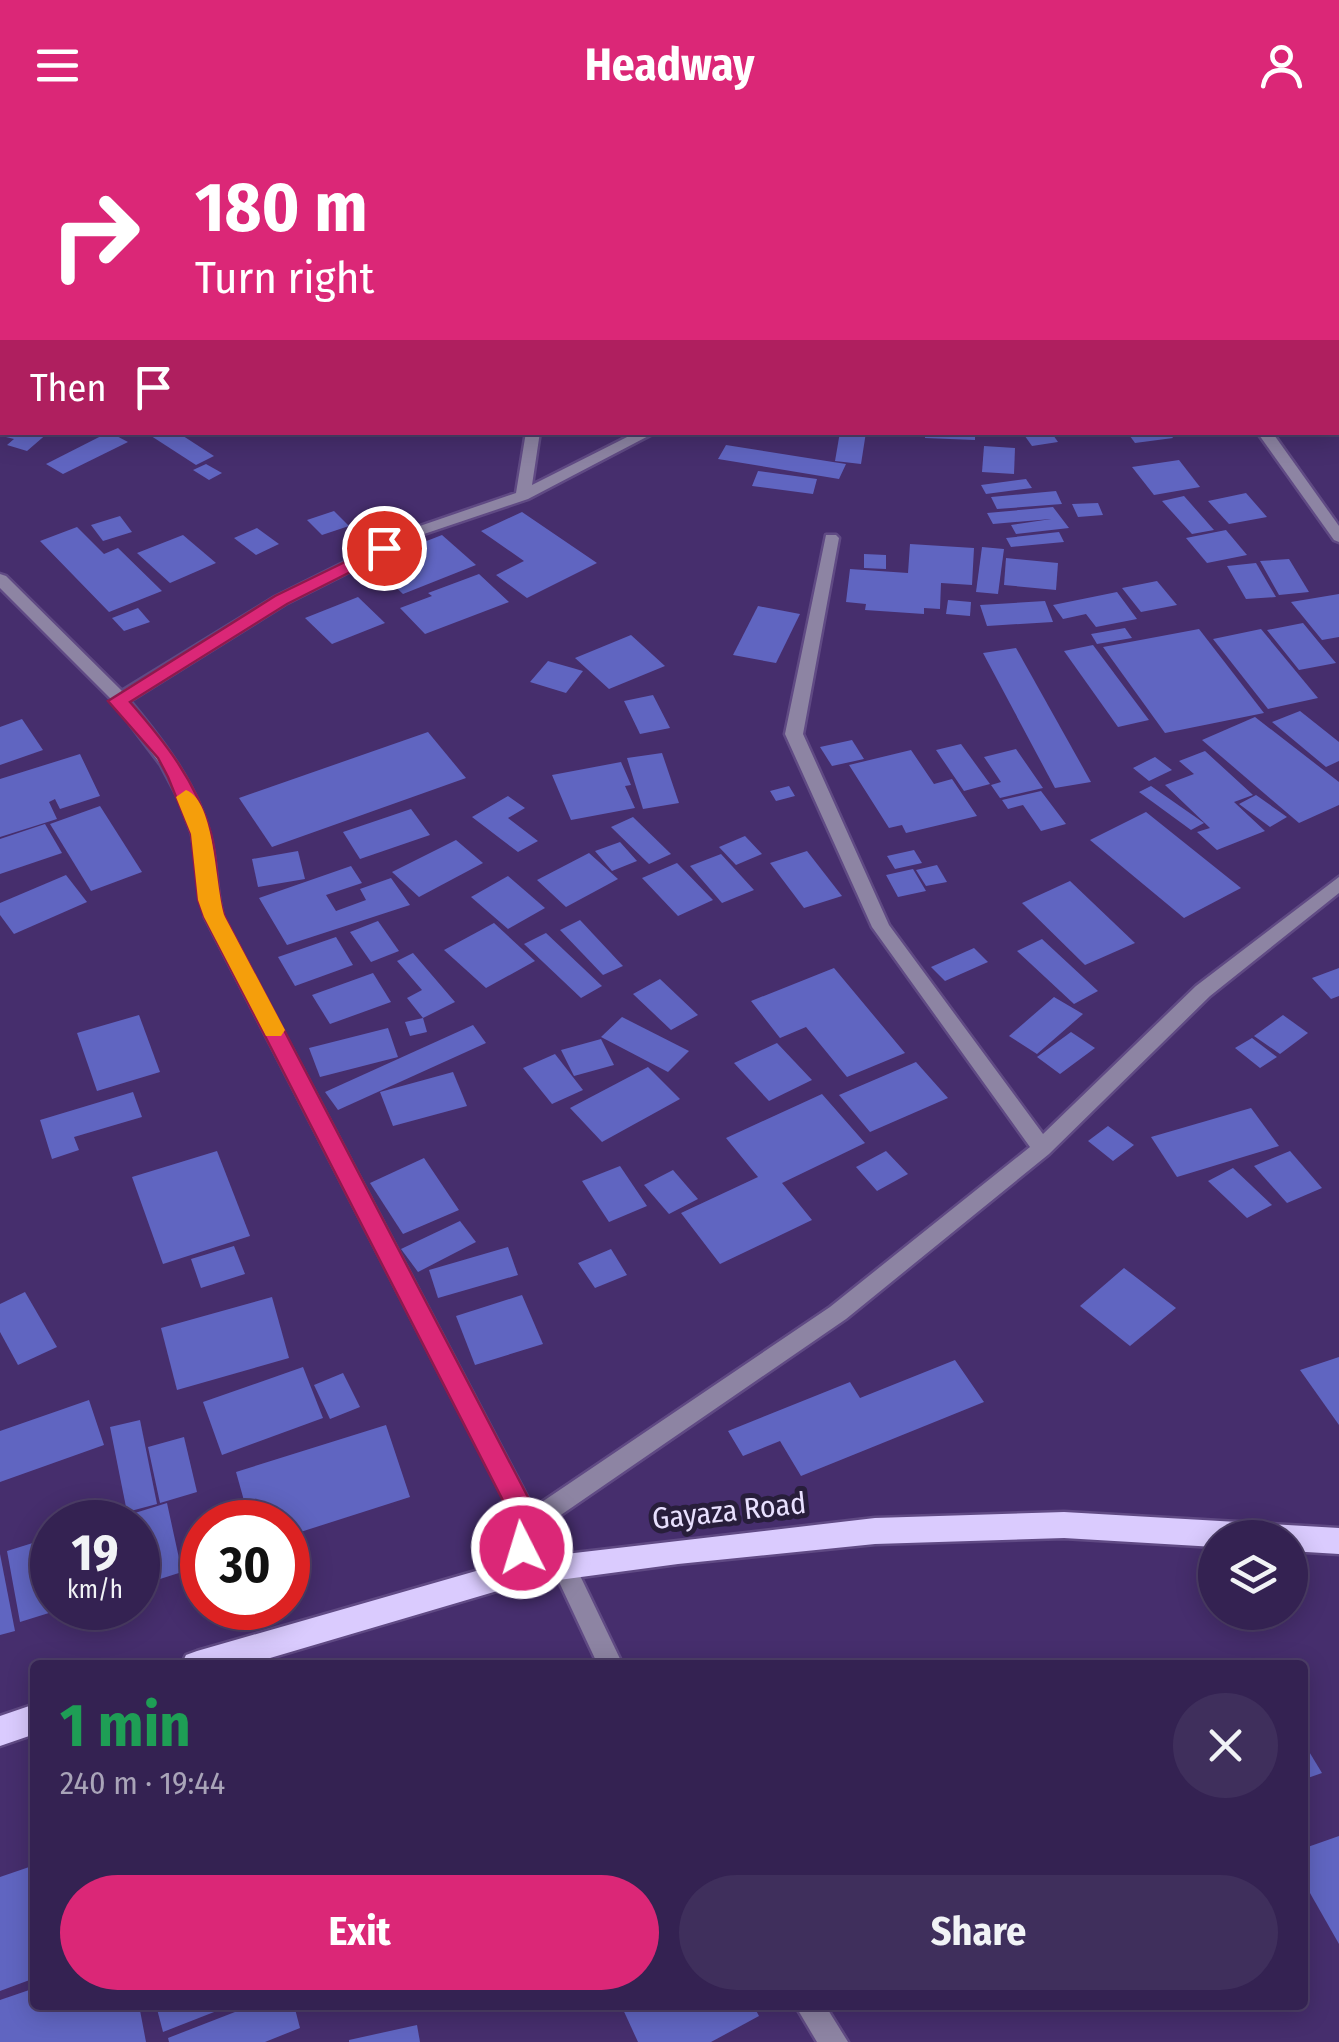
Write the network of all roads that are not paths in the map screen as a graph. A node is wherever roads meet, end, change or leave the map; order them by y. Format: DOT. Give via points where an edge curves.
graph roads {
  1 [pos="533,435"];
  2 [pos="642,435"];
  3 [pos="1266,435"];
  4 [pos="523,496"];
  5 [pos="1339,537"];
  6 [pos="831,538"];
  7 [pos="0,579"];
  8 [pos="118,701"];
  9 [pos="1339,883"];
  10 [pos="1042,1148"];
  11 [pos="529,1524"];
  12 [pos="1198,1533"];
  13 [pos="1308,1539"];
  14 [pos="1339,1540"];
  15 [pos="566,1569"];
  16 [pos="514,1573"];
  17 [pos="214,1660"];
  18 [pos="609,1660"];
  19 [pos="30,1721"];
  20 [pos="0,1731"];
  21 [pos="812,2010"];
  22 [pos="834,2042"];
  1 -- 4 [label="street"];
  2 -- 4 [label="street"];
  3 -- 5 [label="street"];
  4 -- 8 [label="street" via="419,531 281,600"];
  6 -- 10 [label="street" via="794,734 881,927"];
  7 -- 8 [label="street"];
  8 -- 11 [label="street" via="178,777 201,834 214,917"];
  9 -- 10 [label="street" via="1203,991"];
  10 -- 11 [label="street" via="838,1313"];
  11 -- 16 [label="street"];
  12 -- 15 [label="main road, Gayaza Road" via="1064,1526 874,1531 678,1550"];
  13 -- 14 [label="main road, Gayaza Road"];
  15 -- 16 [label="main road, Gayaza Road"];
  15 -- 18 [label="street"];
  16 -- 17 [label="main road, Gayaza Road"];
  19 -- 20 [label="main road"];
  21 -- 22 [label="street"];
}
